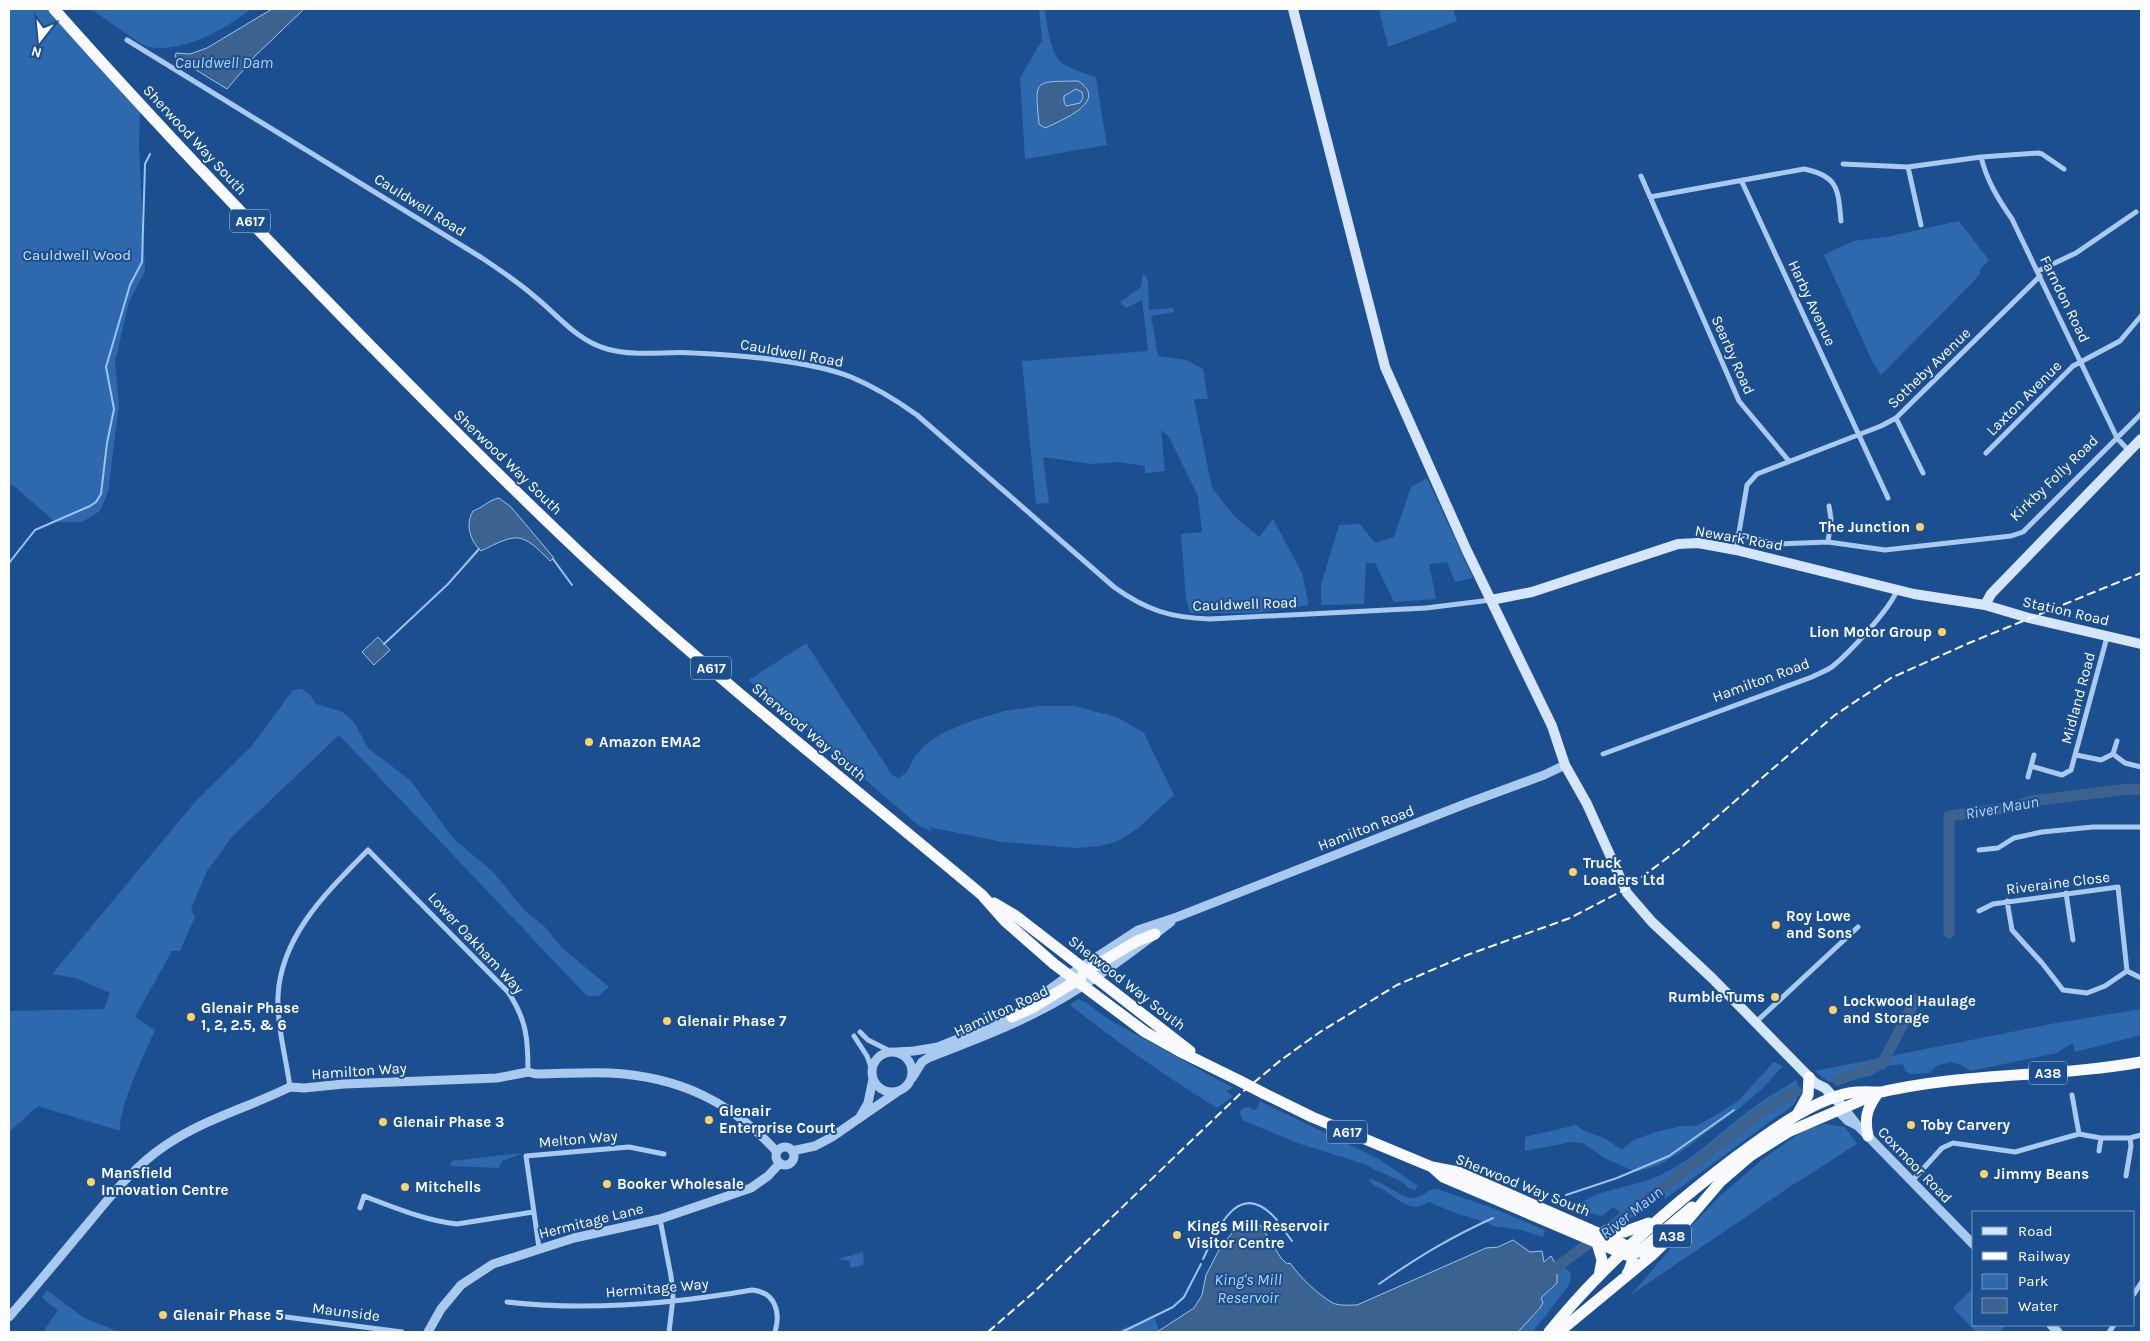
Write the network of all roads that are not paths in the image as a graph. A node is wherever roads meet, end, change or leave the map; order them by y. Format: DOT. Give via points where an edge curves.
graph roads {
  1 [pos="54,9"];
  2 [pos="1293,9"];
  3 [pos="127,40"];
  4 [pos="1981,157"];
  5 [pos="1843,164"];
  6 [pos="1908,167"];
  7 [pos="2064,169"];
  8 [pos="1641,176"];
  9 [pos="1742,182"];
  10 [pos="1650,197"];
  11 [pos="2136,212"];
  12 [pos="1841,221"];
  13 [pos="1921,225"];
  14 [pos="2039,274"];
  15 [pos="2141,316"];
  16 [pos="2081,362"];
  17 [pos="2141,414"];
  18 [pos="1896,418"];
  19 [pos="1859,435"];
  20 [pos="2117,438"];
  21 [pos="2141,439"];
  22 [pos="2130,451"];
  23 [pos="1986,453"];
  24 [pos="1789,461"];
  25 [pos="1922,474"];
  26 [pos="1888,498"];
  27 [pos="1829,506"];
  28 [pos="1738,534"];
  29 [pos="1828,542"];
  30 [pos="1946,543"];
  31 [pos="1736,550"];
  32 [pos="1897,590"];
  33 [pos="1491,600"];
  34 [pos="1985,606"];
  35 [pos="2107,636"];
  36 [pos="2141,644"];
  37 [pos="2117,741"];
  38 [pos="1603,754"];
  39 [pos="2113,754"];
  40 [pos="2034,755"];
  41 [pos="2076,755"];
  42 [pos="1565,765"];
  43 [pos="2031,766"];
  44 [pos="2141,767"];
  45 [pos="2028,776"];
  46 [pos="2141,827"];
  47 [pos="1985,841"];
  48 [pos="1986,849"];
  49 [pos="1979,850"];
  50 [pos="2066,894"];
  51 [pos="982,895"];
  52 [pos="2007,901"];
  53 [pos="1979,911"];
  54 [pos="1177,917"];
  55 [pos="1858,928"];
  56 [pos="1156,934"];
  57 [pos="2073,940"];
  58 [pos="2127,971"];
  59 [pos="1081,976"];
  60 [pos="2141,978"];
  61 [pos="1012,1017"];
  62 [pos="1756,1022"];
  63 [pos="860,1032"];
  64 [pos="854,1036"];
  65 [pos="894,1052"];
  66 [pos="1204,1062"];
  67 [pos="2141,1062"];
  68 [pos="528,1072"];
  69 [pos="872,1075"];
  70 [pos="912,1078"];
  71 [pos="1812,1080"];
  72 [pos="290,1087"];
  73 [pos="897,1092"];
  74 [pos="1879,1092"];
  75 [pos="2072,1094"];
  76 [pos="1836,1104"];
  77 [pos="1796,1116"];
  78 [pos="860,1118"];
  79 [pos="2079,1134"];
  80 [pos="2141,1135"];
  81 [pos="1868,1136"];
  82 [pos="2101,1138"];
  83 [pos="2130,1138"];
  84 [pos="792,1151"];
  85 [pos="2100,1151"];
  86 [pos="777,1152"];
  87 [pos="664,1154"];
  88 [pos="780,1163"];
  89 [pos="2126,1176"];
  90 [pos="1912,1181"];
  91 [pos="1712,1192"];
  92 [pos="360,1208"];
  93 [pos="533,1212"];
  94 [pos="1545,1214"];
  95 [pos="1660,1218"];
  96 [pos="660,1219"];
  97 [pos="1615,1235"];
  98 [pos="1972,1242"];
  99 [pos="1599,1245"];
  100 [pos="539,1248"];
  101 [pos="1628,1252"];
  102 [pos="1627,1274"];
  103 [pos="1599,1276"];
  104 [pos="672,1301"];
  105 [pos="507,1302"];
  106 [pos="9,1317"];
  107 [pos="286,1317"];
  108 [pos="340,1324"];
  109 [pos="340,1332"];
  110 [pos="393,1332"];
  111 [pos="402,1332"];
  112 [pos="428,1332"];
  113 [pos="670,1332"];
  114 [pos="775,1332"];
  115 [pos="1549,1332"];
  116 [pos="1559,1332"];
  1 -- 51 [label="highway, Sherwood Way South / A617" via="292,265 498,474 643,609"];
  2 -- 33 [label="main road" via="1385,367"];
  3 -- 33 [label="street, Cauldwell Road" via="482,258 522,286 584,340 608,349 640,354 691,352 820,368 850,377 891,396 1135,602 1165,614 1210,619 1426,608"];
  4 -- 6 [label="street"];
  4 -- 7 [label="street" via="2038,152"];
  4 -- 14 [label="street, Farndon Road" via="1988,181 2012,219"];
  5 -- 6 [label="street"];
  6 -- 13 [label="street"];
  8 -- 10 [label="street, Searby Road"];
  9 -- 10 [label="street"];
  9 -- 12 [label="street" via="1804,169 1815,171 1834,182"];
  9 -- 19 [label="street, Harby Avenue"];
  10 -- 24 [label="street, Searby Road" via="1739,402"];
  11 -- 14 [label="street, Sotheby Avenue"];
  14 -- 16 [label="street, Farndon Road"];
  14 -- 18 [label="street, Sotheby Avenue"];
  15 -- 16 [label="street, Laxton Avenue" via="2120,340"];
  16 -- 20 [label="street, Farndon Road"];
  16 -- 23 [label="street, Laxton Avenue" via="2073,366"];
  17 -- 20 [label="street, Kirkby Folly Road"];
  18 -- 19 [label="street, Sotheby Avenue"];
  18 -- 25 [label="street"];
  19 -- 24 [label="street, Sotheby Avenue"];
  19 -- 26 [label="street, Harby Avenue"];
  20 -- 22 [label="street, Farndon Road"];
  20 -- 30 [label="street, Kirkby Folly Road" via="2023,532"];
  21 -- 22 [label="main road"];
  22 -- 34 [label="main road" via="1991,594"];
  24 -- 28 [label="street" via="1757,474 1747,485"];
  27 -- 29 [label="street"];
  28 -- 29 [label="street, Newark Road" via="1775,544"];
  28 -- 31 [label="street"];
  29 -- 30 [label="street, Newark Road" via="1885,550"];
  31 -- 32 [label="main road, Newark Road"];
  31 -- 33 [label="main road, Newark Road" via="1698,543 1678,544 1532,592"];
  32 -- 34 [label="main road, Newark Road"];
  32 -- 38 [label="street, Hamilton Road" via="1895,597 1832,667"];
  33 -- 42 [label="main road" via="1552,726"];
  34 -- 35 [label="main road, Station Road"];
  35 -- 36 [label="main road, Station Road"];
  35 -- 41 [label="street, Midland Road"];
  37 -- 39 [label="street"];
  39 -- 41 [label="street" via="2101,760"];
  39 -- 44 [label="street" via="2125,763"];
  40 -- 43 [label="street"];
  41 -- 43 [label="street, Midland Road" via="2072,770 2062,775"];
  42 -- 54 [label="street, Hamilton Road"];
  42 -- 62 [label="main road" via="1587,804 1627,893 1652,922"];
  43 -- 45 [label="street"];
  46 -- 48 [label="street" via="2042,832 2014,838 1998,848"];
  47 -- 48 [label="street"];
  48 -- 49 [label="street"];
  50 -- 52 [label="street, Riveraine Close"];
  50 -- 57 [label="street"];
  50 -- 58 [label="street, Riveraine Close" via="2118,887"];
  51 -- 59 [label="highway, Sherwood Way South / A617" via="1016,916"];
  51 -- 59 [label="highway, Sherwood Way South / A617" via="1004,921"];
  52 -- 53 [label="street, Riveraine Close"];
  52 -- 58 [label="street" via="2012,930 2063,990 2087,993 2106,986"];
  54 -- 56 [label="street, Hamilton Road"];
  54 -- 59 [label="street, Hamilton Road" via="1138,930"];
  55 -- 62 [label="street"];
  56 -- 59 [label="highway" via="1137,941"];
  58 -- 60 [label="street"];
  59 -- 61 [label="highway"];
  59 -- 66 [label="highway, Sherwood Way South / A617"];
  59 -- 66 [label="highway, Sherwood Way South / A617" via="1179,1051"];
  59 -- 70 [label="street, Hamilton Road" via="1031,1015 928,1058"];
  61 -- 65 [label="street, Hamilton Road" via="938,1047"];
  62 -- 71 [label="main road"];
  63 -- 65 [label="street" via="868,1040"];
  64 -- 69 [label="street" via="867,1056"];
  65 -- 69 [label="street" via="877,1058"];
  65 -- 70 [label="street" via="904,1055 909,1061"];
  66 -- 94 [label="highway, Sherwood Way South / A617, bridge" via="1312,1117 1432,1167 1443,1177"];
  67 -- 74 [label="highway, A38" via="1955,1080"];
  68 -- 72 [label="street, Hamilton Way" via="497,1078"];
  68 -- 72 [label="street, Lower Oakham Way" via="525,1026 519,1008 508,992 368,850 305,918 284,964 278,999"];
  68 -- 86 [label="street, Hamilton Way" via="644,1076 682,1086 730,1110"];
  69 -- 73 [label="street" via="881,1089"];
  69 -- 78 [label="street" via="868,1103"];
  70 -- 73 [label="street, Hamilton Road"];
  71 -- 76 [label="main road" via="1824,1088"];
  71 -- 77 [label="highway"];
  72 -- 106 [label="street, Hamilton Way" via="214,1118 148,1159 116,1190"];
  73 -- 78 [label="street, Hamilton Road"];
  74 -- 76 [label="highway, A38" via="1852,1093"];
  74 -- 81 [label="highway" via="1866,1114"];
  75 -- 79 [label="street"];
  76 -- 77 [label="highway, A38"];
  76 -- 81 [label="street, Coxmoor Road" via="1848,1121"];
  76 -- 91 [label="highway, A38" via="1768,1143 1732,1171"];
  77 -- 95 [label="highway, A38" via="1750,1147"];
  78 -- 84 [label="street, Hamilton Road" via="815,1146"];
  79 -- 82 [label="street"];
  79 -- 90 [label="street" via="2015,1152 1953,1144 1942,1148"];
  80 -- 83 [label="street"];
  81 -- 90 [label="street, Coxmoor Road"];
  82 -- 83 [label="street"];
  82 -- 85 [label="street"];
  83 -- 89 [label="street"];
  84 -- 86 [label="street" via="784,1147"];
  84 -- 88 [label="street" via="790,1163"];
  86 -- 88 [label="street" via="776,1159"];
  87 -- 93 [label="street, Melton Way" via="629,1147 526,1156"];
  88 -- 96 [label="street, Hermitage Lane" via="752,1188"];
  90 -- 98 [label="street, Coxmoor Road"];
  91 -- 101 [label="highway" via="1645,1247"];
  91 -- 102 [label="highway, A38" via="1668,1240"];
  92 -- 93 [label="street" via="364,1196 457,1224"];
  93 -- 100 [label="street, Melton Way"];
  94 -- 97 [label="highway, Sherwood Way South / A617"];
  94 -- 99 [label="highway, Sherwood Way South / A617"];
  95 -- 97 [label="highway, A617"];
  95 -- 101 [label="highway, A38"];
  96 -- 100 [label="street, Hermitage Lane"];
  96 -- 104 [label="street" via="671,1276"];
  97 -- 101 [label="highway, A617"];
  99 -- 101 [label="highway, Sherwood Way South"];
  99 -- 103 [label="highway" via="1602,1260"];
  100 -- 112 [label="street, Hermitage Lane" via="493,1264 461,1285 440,1309"];
  101 -- 102 [label="highway" via="1632,1262"];
  101 -- 103 [label="highway, A38"];
  102 -- 116 [label="highway, A38"];
  103 -- 115 [label="highway, A38"];
  104 -- 105 [label="street, Hermitage Way" via="542,1306"];
  104 -- 113 [label="street"];
  104 -- 114 [label="street, Hermitage Way" via="759,1290 770,1297 776,1307 778,1322"];
  107 -- 108 [label="street, Maunside"];
  108 -- 109 [label="street"];
  108 -- 110 [label="street, Maunside"];
  110 -- 111 [label="street, Maunside"];
}
